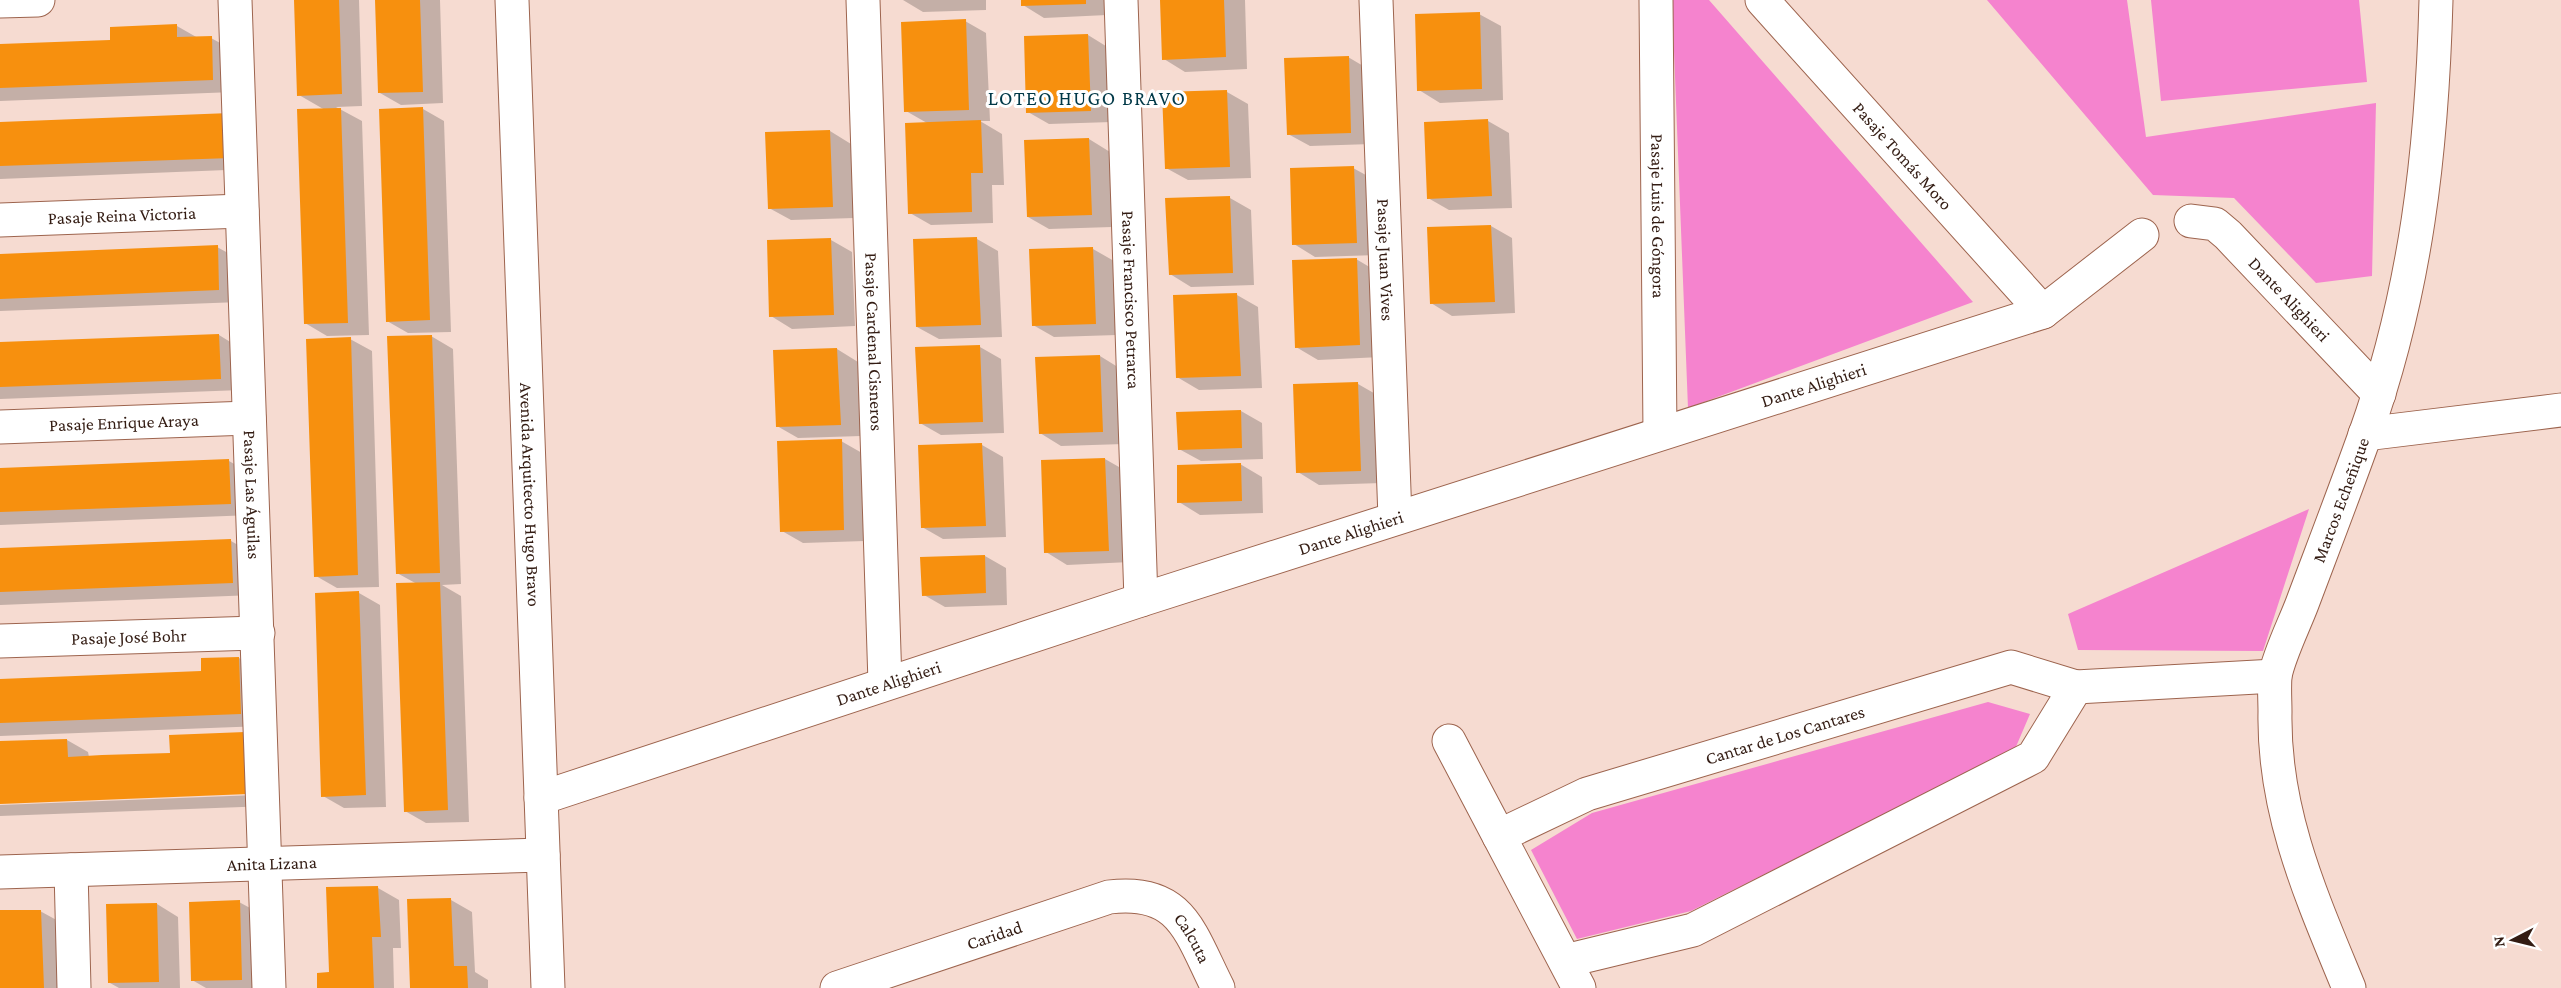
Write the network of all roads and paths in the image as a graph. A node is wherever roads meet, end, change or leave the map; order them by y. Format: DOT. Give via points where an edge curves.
graph roads {
  1 [pos="38,0"];
  2 [pos="235,0"];
  3 [pos="512,0"];
  4 [pos="863,0"];
  5 [pos="1121,0"];
  6 [pos="1376,0"];
  7 [pos="1656,0"];
  8 [pos="1762,0"];
  9 [pos="2436,0"];
  10 [pos="0,1"];
  11 [pos="243,211"];
  12 [pos="0,220"];
  13 [pos="2191,221"];
  14 [pos="2142,235"];
  15 [pos="2043,312"];
  16 [pos="2379,394"];
  17 [pos="2561,410"];
  18 [pos="249,418"];
  19 [pos="0,427"];
  20 [pos="1660,433"];
  21 [pos="2365,434"];
  22 [pos="1395,518"];
  23 [pos="1141,600"];
  24 [pos="258,633"];
  25 [pos="0,641"];
  26 [pos="2276,676"];
  27 [pos="885,683"];
  28 [pos="2076,687"];
  29 [pos="1449,741"];
  30 [pos="542,798"];
  31 [pos="1499,836"];
  32 [pos="543,855"];
  33 [pos="265,863"];
  34 [pos="71,870"];
  35 [pos="0,873"];
  36 [pos="1156,899"];
  37 [pos="1572,975"];
  38 [pos="74,988"];
  39 [pos="269,988"];
  40 [pos="548,988"];
  41 [pos="837,988"];
  42 [pos="1218,988"];
  43 [pos="2349,988"];
  1 -- 10 [label="street"];
  2 -- 11 [label="street, Pasaje Las Águilas"];
  3 -- 30 [label="street, Avenida Arquitecto Hugo Bravo"];
  4 -- 27 [label="street, Pasaje Cardenal Cisneros"];
  5 -- 23 [label="street, Pasaje Francisco Petrarca"];
  6 -- 22 [label="street, Pasaje Juan Vives"];
  7 -- 20 [label="street, Pasaje Luis de Góngora"];
  8 -- 15 [label="street, Pasaje Tomás Moro"];
  9 -- 16 [label="street, Marcos Echeñique" via="2427,168 2416,244"];
  11 -- 12 [label="street, Pasaje Reina Victoria"];
  11 -- 18 [label="street, Pasaje Las Águilas"];
  13 -- 16 [label="street, Dante Alighieri" via="2215,224 2228,235"];
  14 -- 15 [label="street, Dante Alighieri"];
  15 -- 20 [label="street, Dante Alighieri"];
  16 -- 21 [label="street, Marcos Echeñique"];
  17 -- 21 [label="street"];
  18 -- 19 [label="street, Pasaje Enrique Araya"];
  18 -- 24 [label="street, Pasaje Las Águilas"];
  20 -- 22 [label="street, Dante Alighieri"];
  21 -- 26 [label="street, Marcos Echeñique"];
  22 -- 23 [label="street, Dante Alighieri"];
  23 -- 27 [label="street, Dante Alighieri"];
  24 -- 25 [label="street, Pasaje José Bohr"];
  24 -- 33 [label="street, Pasaje Las Águilas"];
  26 -- 28 [label="street, Cantar de Los Cantares"];
  26 -- 43 [label="street, Marcos Echeñique" via="2274,729 2283,806 2307,887"];
  27 -- 30 [label="street, Dante Alighieri"];
  28 -- 31 [label="street, Cantar de Los Cantares" via="2011,667 1587,794"];
  28 -- 37 [label="street" via="2033,757 1693,930"];
  29 -- 31 [label="street"];
  30 -- 32 [label="street, Avenida Arquitecto Hugo Bravo"];
  31 -- 37 [label="street"];
  32 -- 33 [label="street, Anita Lizana"];
  32 -- 40 [label="street, Avenida Arquitecto Hugo Bravo"];
  33 -- 34 [label="street, Anita Lizana"];
  33 -- 39 [label="street, Pasaje Las Águilas"];
  34 -- 35 [label="street, Anita Lizana"];
  34 -- 38 [label="street"];
  36 -- 41 [label="street, Caridad" via="1109,897"];
  36 -- 42 [label="street, Calcuta" via="1172,908 1185,924"];
}
